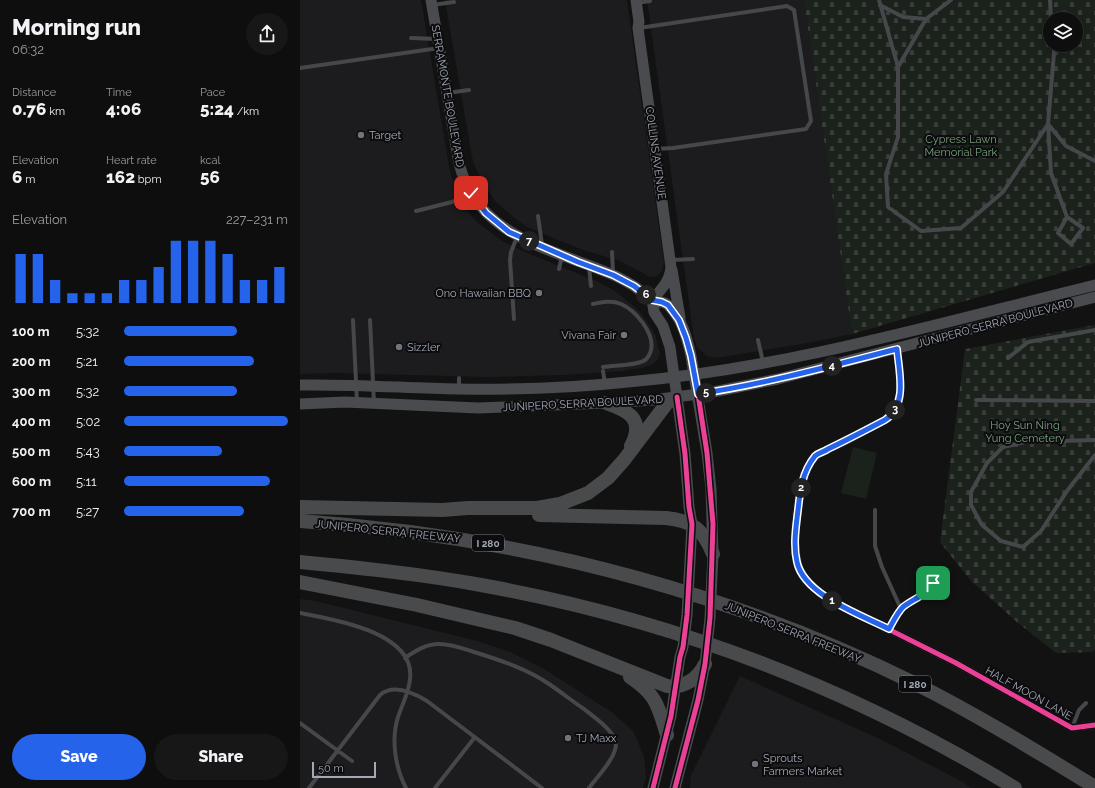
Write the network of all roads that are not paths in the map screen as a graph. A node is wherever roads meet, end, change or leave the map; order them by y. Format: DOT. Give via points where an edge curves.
graph roads {
  1 [pos="951,0"];
  2 [pos="1050,0"];
  3 [pos="650,1"];
  4 [pos="432,2"];
  5 [pos="454,2"];
  6 [pos="636,2"];
  7 [pos="880,2"];
  8 [pos="1051,12"];
  9 [pos="926,19"];
  10 [pos="638,28"];
  11 [pos="411,38"];
  12 [pos="438,43"];
  13 [pos="1054,52"];
  14 [pos="898,67"];
  15 [pos="300,68"];
  16 [pos="469,90"];
  17 [pos="447,93"];
  18 [pos="1048,124"];
  19 [pos="655,149"];
  20 [pos="1095,161"];
  21 [pos="471,193"];
  22 [pos="416,211"];
  23 [pos="538,216"];
  24 [pos="1067,217"];
  25 [pos="517,236"];
  26 [pos="543,247"];
  27 [pos="612,252"];
  28 [pos="562,256"];
  29 [pos="694,259"];
  30 [pos="671,263"];
  31 [pos="589,266"];
  32 [pos="558,269"];
  33 [pos="613,275"];
  34 [pos="1095,285"];
  35 [pos="591,286"];
  36 [pos="1095,297"];
  37 [pos="652,300"];
  38 [pos="593,304"];
  39 [pos="514,319"];
  40 [pos="352,320"];
  41 [pos="370,320"];
  42 [pos="683,329"];
  43 [pos="1095,330"];
  44 [pos="758,340"];
  45 [pos="897,349"];
  46 [pos="1008,358"];
  47 [pos="763,362"];
  48 [pos="694,374"];
  49 [pos="674,377"];
  50 [pos="459,378"];
  51 [pos="605,384"];
  52 [pos="300,385"];
  53 [pos="356,385"];
  54 [pos="373,386"];
  55 [pos="459,389"];
  56 [pos="698,394"];
  57 [pos="677,397"];
  58 [pos="976,400"];
  59 [pos="1095,401"];
  60 [pos="357,402"];
  61 [pos="374,403"];
  62 [pos="300,404"];
  63 [pos="606,404"];
  64 [pos="1095,440"];
  65 [pos="1095,455"];
  66 [pos="619,466"];
  67 [pos="300,507"];
  68 [pos="442,510"];
  69 [pos="875,510"];
  70 [pos="300,521"];
  71 [pos="692,524"];
  72 [pos="713,554"];
  73 [pos="300,562"];
  74 [pos="300,582"];
  75 [pos="933,583"];
  76 [pos="901,609"];
  77 [pos="300,613"];
  78 [pos="889,629"];
  79 [pos="405,658"];
  80 [pos="609,664"];
  81 [pos="706,664"];
  82 [pos="676,686"];
  83 [pos="407,692"];
  84 [pos="1086,703"];
  85 [pos="300,723"];
  86 [pos="1095,725"];
  87 [pos="1072,728"];
  88 [pos="667,735"];
  89 [pos="475,737"];
  90 [pos="338,751"];
  91 [pos="352,761"];
  92 [pos="1010,786"];
  93 [pos="1095,787"];
  94 [pos="309,788"];
  95 [pos="406,788"];
  96 [pos="435,788"];
  97 [pos="542,788"];
  98 [pos="589,788"];
  99 [pos="653,788"];
  100 [pos="675,788"];
  1 -- 9 [label="lane"];
  2 -- 8 [label="lane"];
  3 -- 6 [label="lane"];
  4 -- 5 [label="lane"];
  4 -- 12 [label="main road, SERRAMONTE BOULEVARD"];
  6 -- 10 [label="main road, COLLINS AVENUE"];
  7 -- 9 [label="lane" via="903,17"];
  7 -- 14 [label="lane"];
  9 -- 14 [label="lane"];
  10 -- 19 [label="main road, COLLINS AVENUE"];
  10 -- 19 [label="lane" via="787,6 794,10 811,121 806,129"];
  11 -- 12 [label="lane"];
  12 -- 15 [label="lane"];
  12 -- 17 [label="main road, SERRAMONTE BOULEVARD"];
  13 -- 18 [label="lane"];
  14 -- 18 [label="lane" via="898,137 886,174 888,207 921,231 961,228 1003,192"];
  16 -- 17 [label="lane"];
  17 -- 21 [label="main road, SERRAMONTE BOULEVARD" via="459,163"];
  18 -- 20 [label="lane" via="1066,146"];
  18 -- 24 [label="lane" via="1051,173"];
  19 -- 30 [label="main road, COLLINS AVENUE"];
  21 -- 22 [label="lane" via="452,202"];
  21 -- 25 [label="main road, SERRAMONTE BOULEVARD" via="492,219"];
  23 -- 26 [label="lane"];
  24 -- 24 [label="lane" via="1083,228 1071,244 1058,233"];
  25 -- 26 [label="main road, SERRAMONTE BOULEVARD"];
  25 -- 39 [label="lane" via="510,260"];
  26 -- 28 [label="main road, SERRAMONTE BOULEVARD"];
  27 -- 33 [label="lane"];
  28 -- 31 [label="main road, SERRAMONTE BOULEVARD"];
  28 -- 32 [label="lane"];
  29 -- 30 [label="lane"];
  30 -- 37 [label="main road, COLLINS AVENUE" via="667,282"];
  30 -- 42 [label="main road"];
  31 -- 33 [label="main road, SERRAMONTE BOULEVARD"];
  31 -- 35 [label="lane"];
  33 -- 37 [label="main road, SERRAMONTE BOULEVARD" via="634,286"];
  34 -- 47 [label="main road, JUNIPERO SERRA BOULEVARD" via="905,333"];
  36 -- 45 [label="main road, JUNIPERO SERRA BOULEVARD"];
  37 -- 42 [label="main road, SERRAMONTE BOULEVARD" via="668,305"];
  37 -- 49 [label="main road" via="654,312 667,336"];
  38 -- 51 [label="lane" via="622,304 639,318 651,338 652,347 646,359 603,368"];
  40 -- 53 [label="lane"];
  41 -- 54 [label="lane"];
  42 -- 48 [label="main road, SERRAMONTE BOULEVARD"];
  43 -- 46 [label="lane" via="1028,342"];
  44 -- 47 [label="lane"];
  45 -- 56 [label="main road, JUNIPERO SERRA BOULEVARD" via="778,379"];
  45 -- 78 [label="street, HALF MOON LANE" via="900,397 893,414 879,424 818,453 806,470 800,493 795,550 802,576 815,589 828,599"];
  47 -- 48 [label="main road, JUNIPERO SERRA BOULEVARD"];
  48 -- 49 [label="main road, JUNIPERO SERRA BOULEVARD"];
  48 -- 56 [label="main road, SERRAMONTE BOULEVARD"];
  49 -- 51 [label="main road, JUNIPERO SERRA BOULEVARD"];
  49 -- 57 [label="main road"];
  50 -- 55 [label="lane"];
  51 -- 55 [label="main road, JUNIPERO SERRA BOULEVARD"];
  52 -- 53 [label="main road, JUNIPERO SERRA BOULEVARD"];
  53 -- 54 [label="main road, JUNIPERO SERRA BOULEVARD"];
  53 -- 60 [label="lane"];
  54 -- 55 [label="main road, JUNIPERO SERRA BOULEVARD"];
  54 -- 61 [label="lane"];
  56 -- 57 [label="main road, JUNIPERO SERRA BOULEVARD"];
  56 -- 72 [label="main road, SERRAMONTE BOULEVARD" via="710,482"];
  57 -- 63 [label="main road, JUNIPERO SERRA BOULEVARD"];
  57 -- 66 [label="highway" via="667,403"];
  57 -- 71 [label="main road"];
  58 -- 59 [label="lane"];
  60 -- 61 [label="main road, JUNIPERO SERRA BOULEVARD"];
  60 -- 62 [label="main road, JUNIPERO SERRA BOULEVARD"];
  61 -- 63 [label="main road, JUNIPERO SERRA BOULEVARD" via="478,408"];
  63 -- 66 [label="highway" via="627,412 636,424 634,442"];
  64 -- 65 [label="lane" via="1025,442 1003,447 987,463 971,492 971,505 982,525 1001,541 1023,547 1041,531"];
  66 -- 68 [label="highway" via="595,489 560,504 537,508"];
  67 -- 68 [label="highway"];
  68 -- 71 [label="highway" via="468,513 666,518"];
  69 -- 76 [label="lane" via="875,546"];
  70 -- 93 [label="highway, JUNIPERO SERRA FREEWAY / I 280" via="375,527 489,543 601,568 722,604 818,640 915,684 1008,734"];
  71 -- 72 [label="highway" via="706,537"];
  71 -- 82 [label="main road" via="684,647 680,656"];
  72 -- 81 [label="main road, SERRAMONTE BOULEVARD"];
  73 -- 92 [label="highway" via="406,573 481,585 569,603 668,630 788,673 857,703 924,736"];
  74 -- 80 [label="highway" via="515,628"];
  75 -- 76 [label="lane" via="926,593"];
  76 -- 78 [label="lane"];
  77 -- 79 [label="lane" via="371,630 389,640"];
  78 -- 87 [label="street, HALF MOON LANE"];
  79 -- 83 [label="lane" via="410,676"];
  79 -- 98 [label="lane" via="431,645 452,645 515,666 549,684 598,720 616,743 607,764"];
  80 -- 82 [label="highway" via="658,683"];
  80 -- 88 [label="highway" via="651,694 659,707"];
  81 -- 82 [label="highway" via="696,678"];
  81 -- 100 [label="main road, SERRAMONTE BOULEVARD"];
  82 -- 88 [label="main road"];
  83 -- 89 [label="lane" via="427,700"];
  83 -- 90 [label="lane" via="393,689 383,692"];
  83 -- 95 [label="lane" via="398,718 395,738 397,764"];
  84 -- 87 [label="lane" via="1079,710"];
  85 -- 90 [label="lane"];
  86 -- 87 [label="street, HALF MOON LANE"];
  88 -- 99 [label="main road"];
  89 -- 96 [label="lane"];
  89 -- 97 [label="lane"];
  90 -- 91 [label="lane"];
  90 -- 94 [label="lane"];
}
